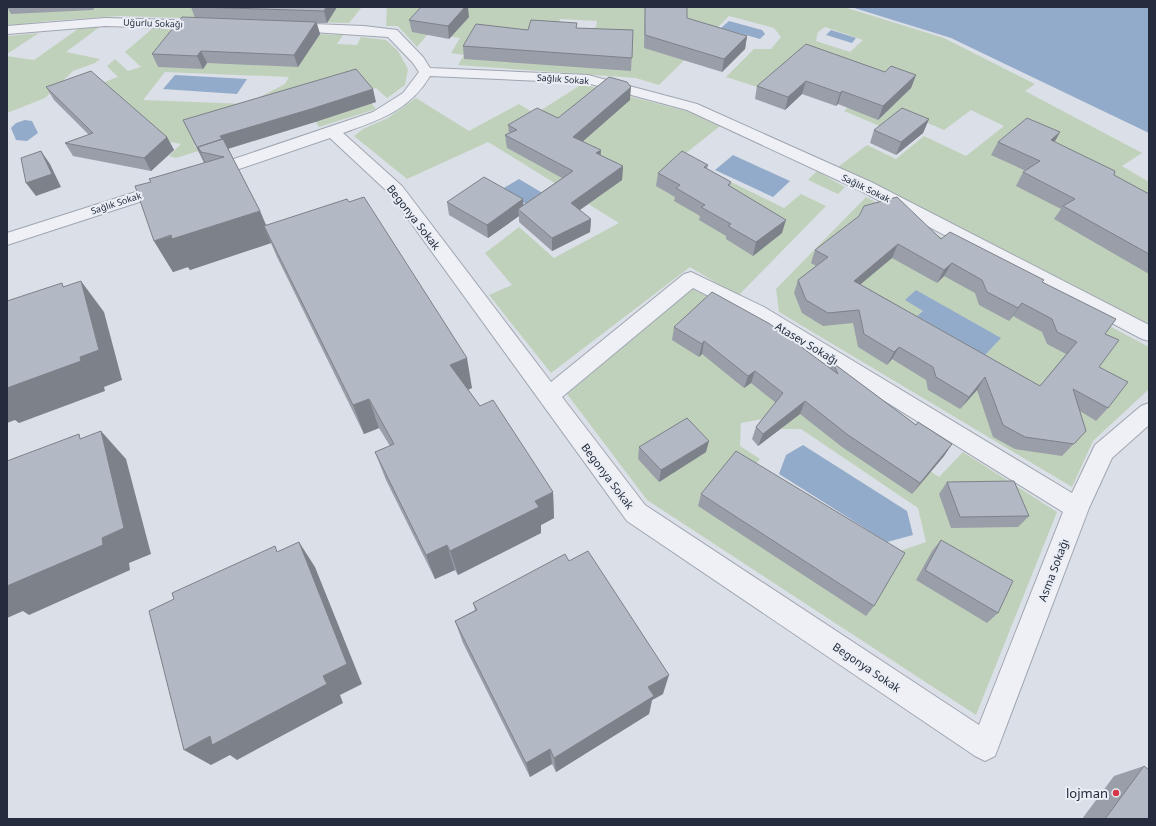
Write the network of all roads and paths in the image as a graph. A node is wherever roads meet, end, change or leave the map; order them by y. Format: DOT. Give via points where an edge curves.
graph roads {
  1 [pos="221,25"];
  2 [pos="277,27"];
  3 [pos="7,30"];
  4 [pos="426,72"];
  5 [pos="332,132"];
  6 [pos="7,239"];
  7 [pos="1149,334"];
  8 [pos="549,396"];
  9 [pos="1149,412"];
  10 [pos="1077,508"];
  11 [pos="985,746"];
  1 -- 3 [label="street, Uğurlu Sokağı" via="105,22"];
  2 -- 4 [label="street" via="392,33"];
  4 -- 5 [label="street, Sağlık Sokak" via="408,96 378,115"];
  4 -- 7 [label="street, Sağlık Sokak" via="588,79 692,107 866,186"];
  5 -- 6 [label="street, Sağlık Sokak"];
  5 -- 8 [label="street, Begonya Sokak" via="396,190"];
  8 -- 10 [label="street, Atasev Sokağı" via="691,279 757,312"];
  8 -- 11 [label="street, Begonya Sokak" via="636,513"];
  9 -- 10 [label="street, Asma Sokağı" via="1103,452"];
  10 -- 11 [label="street, Asma Sokağı"];
}
